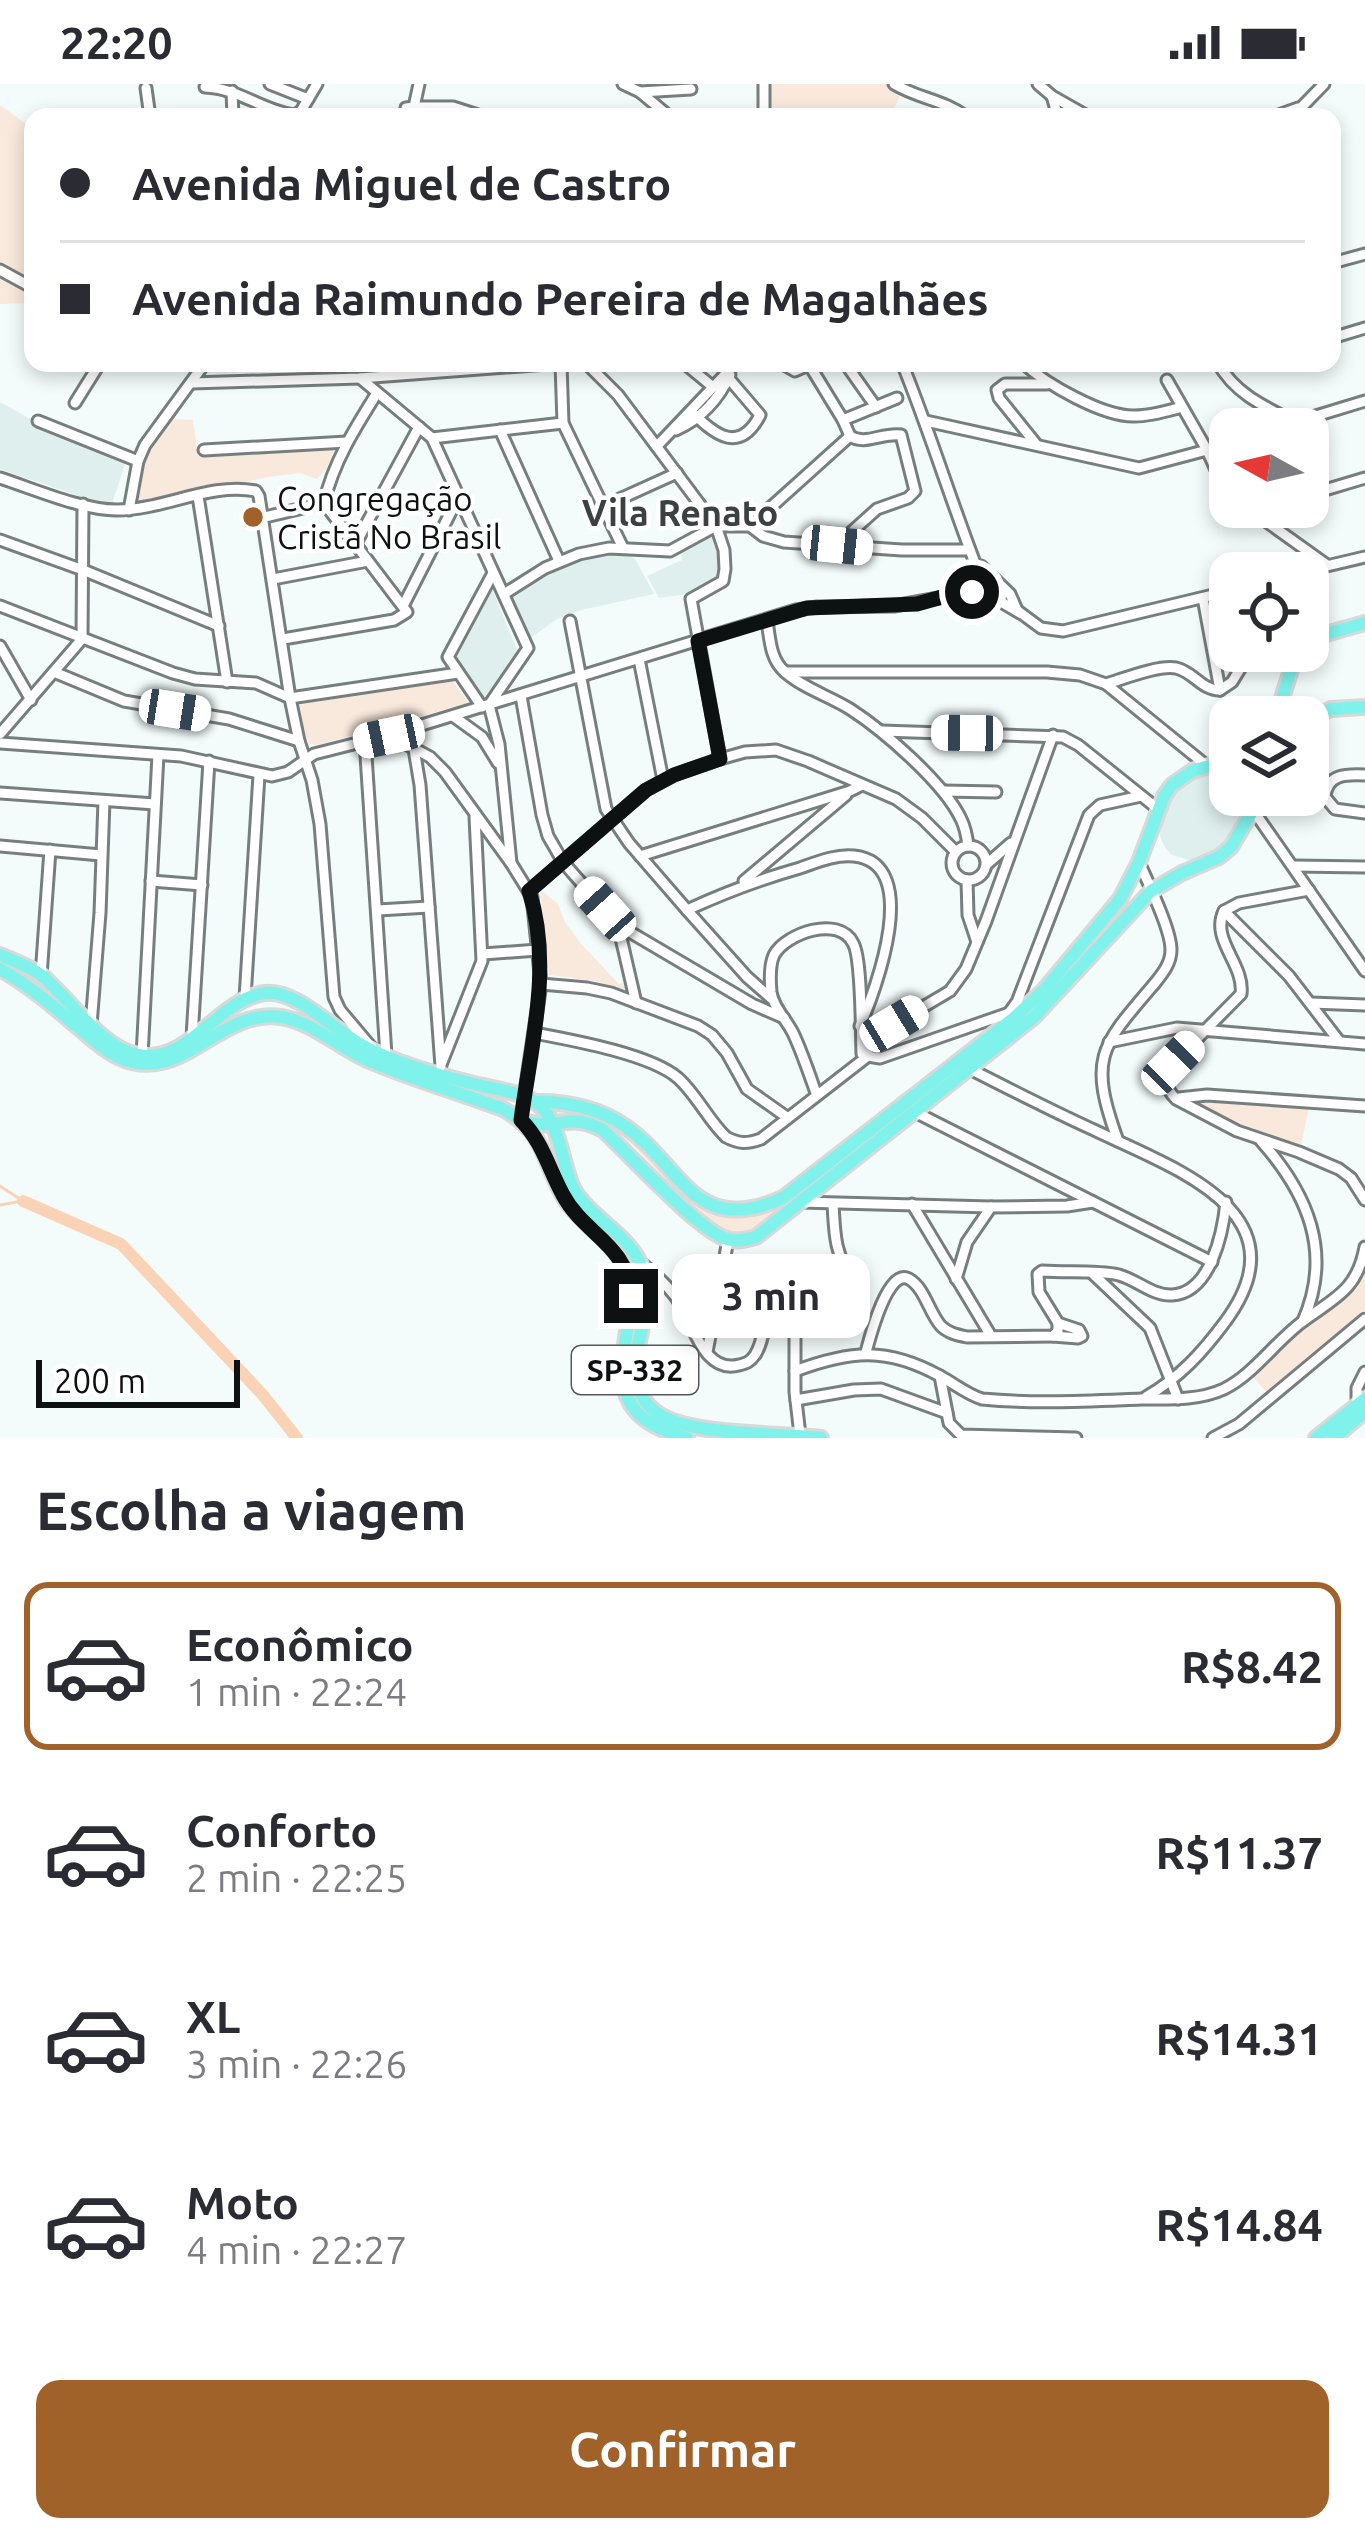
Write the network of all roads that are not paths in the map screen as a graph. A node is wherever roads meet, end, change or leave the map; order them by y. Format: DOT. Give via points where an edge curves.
graph roads {
  1 [pos="270,84"];
  2 [pos="317,84"];
  3 [pos="419,84"];
  4 [pos="623,84"];
  5 [pos="895,84"];
  6 [pos="1038,84"];
  7 [pos="1324,84"];
  8 [pos="205,87"];
  9 [pos="146,88"];
  10 [pos="691,89"];
  11 [pos="232,91"];
  12 [pos="640,92"];
  13 [pos="1052,96"];
  14 [pos="308,99"];
  15 [pos="414,107"];
  16 [pos="149,108"];
  17 [pos="233,108"];
  18 [pos="271,108"];
  19 [pos="304,108"];
  20 [pos="406,108"];
  21 [pos="456,108"];
  22 [pos="659,108"];
  23 [pos="955,108"];
  24 [pos="1055,108"];
  25 [pos="1073,108"];
  26 [pos="1299,108"];
  27 [pos="94,372"];
  28 [pos="199,372"];
  29 [pos="440,372"];
  30 [pos="561,372"];
  31 [pos="595,372"];
  32 [pos="696,372"];
  33 [pos="728,372"];
  34 [pos="729,372"];
  35 [pos="731,372"];
  36 [pos="816,372"];
  37 [pos="851,372"];
  38 [pos="906,372"];
  39 [pos="1033,372"];
  40 [pos="1225,372"];
  41 [pos="359,378"];
  42 [pos="1167,380"];
  43 [pos="191,383"];
  44 [pos="1047,384"];
  45 [pos="713,387"];
  46 [pos="376,393"];
  47 [pos="897,398"];
  48 [pos="1365,401"];
  49 [pos="75,403"];
  50 [pos="876,407"];
  51 [pos="1182,407"];
  52 [pos="1266,408"];
  53 [pos="1329,412"];
  54 [pos="694,415"];
  55 [pos="843,420"];
  56 [pos="38,421"];
  57 [pos="926,421"];
  58 [pos="563,423"];
  59 [pos="419,427"];
  60 [pos="500,430"];
  61 [pos="850,436"];
  62 [pos="433,437"];
  63 [pos="347,442"];
  64 [pos="1036,444"];
  65 [pos="657,446"];
  66 [pos="204,450"];
  67 [pos="1207,450"];
  68 [pos="1209,455"];
  69 [pos="138,461"];
  70 [pos="677,472"];
  71 [pos="0,478"];
  72 [pos="1365,478"];
  73 [pos="1329,489"];
  74 [pos="198,496"];
  75 [pos="459,496"];
  76 [pos="324,503"];
  77 [pos="83,504"];
  78 [pos="604,506"];
  79 [pos="129,510"];
  80 [pos="265,517"];
  81 [pos="716,526"];
  82 [pos="750,526"];
  83 [pos="1275,528"];
  84 [pos="0,540"];
  85 [pos="356,543"];
  86 [pos="837,545"];
  87 [pos="623,548"];
  88 [pos="969,550"];
  89 [pos="1309,552"];
  90 [pos="1365,556"];
  91 [pos="368,561"];
  92 [pos="559,561"];
  93 [pos="1329,565"];
  94 [pos="982,566"];
  95 [pos="83,570"];
  96 [pos="493,572"];
  97 [pos="273,579"];
  98 [pos="989,590"];
  99 [pos="504,594"];
  100 [pos="1209,596"];
  101 [pos="1203,598"];
  102 [pos="0,606"];
  103 [pos="405,609"];
  104 [pos="1019,612"];
  105 [pos="570,621"];
  106 [pos="767,621"];
  107 [pos="1365,623"];
  108 [pos="219,626"];
  109 [pos="1329,632"];
  110 [pos="82,639"];
  111 [pos="283,639"];
  112 [pos="698,641"];
  113 [pos="0,646"];
  114 [pos="639,659"];
  115 [pos="54,672"];
  116 [pos="785,672"];
  117 [pos="1238,672"];
  118 [pos="458,674"];
  119 [pos="582,676"];
  120 [pos="227,682"];
  121 [pos="1106,684"];
  122 [pos="1220,690"];
  123 [pos="521,696"];
  124 [pos="290,698"];
  125 [pos="31,700"];
  126 [pos="486,706"];
  127 [pos="1365,706"];
  128 [pos="1329,710"];
  129 [pos="453,716"];
  130 [pos="880,731"];
  131 [pos="0,734"];
  132 [pos="1053,735"];
  133 [pos="389,736"];
  134 [pos="299,740"];
  135 [pos="365,741"];
  136 [pos="0,743"];
  137 [pos="414,749"];
  138 [pos="158,754"];
  139 [pos="310,757"];
  140 [pos="720,759"];
  141 [pos="209,761"];
  142 [pos="1207,766"];
  143 [pos="501,768"];
  144 [pos="259,775"];
  145 [pos="1365,775"];
  146 [pos="663,780"];
  147 [pos="862,785"];
  148 [pos="850,791"];
  149 [pos="944,791"];
  150 [pos="996,792"];
  151 [pos="0,794"];
  152 [pos="1142,796"];
  153 [pos="104,801"];
  154 [pos="155,804"];
  155 [pos="1158,809"];
  156 [pos="1363,813"];
  157 [pos="1248,816"];
  158 [pos="1263,816"];
  159 [pos="475,817"];
  160 [pos="612,820"];
  161 [pos="1016,839"];
  162 [pos="0,846"];
  163 [pos="968,846"];
  164 [pos="50,850"];
  165 [pos="956,852"];
  166 [pos="101,855"];
  167 [pos="640,856"];
  168 [pos="563,862"];
  169 [pos="1139,862"];
  170 [pos="511,863"];
  171 [pos="987,864"];
  172 [pos="1293,866"];
  173 [pos="1365,867"];
  174 [pos="967,880"];
  175 [pos="151,881"];
  176 [pos="202,885"];
  177 [pos="737,886"];
  178 [pos="1309,890"];
  179 [pos="529,891"];
  180 [pos="1151,891"];
  181 [pos="429,907"];
  182 [pos="378,910"];
  183 [pos="687,910"];
  184 [pos="1224,910"];
  185 [pos="618,925"];
  186 [pos="977,942"];
  187 [pos="538,950"];
  188 [pos="483,954"];
  189 [pos="0,955"];
  190 [pos="0,968"];
  191 [pos="1365,971"];
  192 [pos="41,976"];
  193 [pos="541,984"];
  194 [pos="287,995"];
  195 [pos="248,997"];
  196 [pos="771,998"];
  197 [pos="196,1003"];
  198 [pos="636,1003"];
  199 [pos="1311,1003"];
  200 [pos="1365,1005"];
  201 [pos="254,1016"];
  202 [pos="1011,1016"];
  203 [pos="280,1017"];
  204 [pos="784,1018"];
  205 [pos="91,1025"];
  206 [pos="218,1025"];
  207 [pos="860,1026"];
  208 [pos="1206,1029"];
  209 [pos="534,1033"];
  210 [pos="192,1038"];
  211 [pos="1109,1042"];
  212 [pos="1340,1042"];
  213 [pos="1365,1044"];
  214 [pos="381,1053"];
  215 [pos="142,1056"];
  216 [pos="865,1058"];
  217 [pos="440,1069"];
  218 [pos="970,1069"];
  219 [pos="817,1094"];
  220 [pos="1176,1099"];
  221 [pos="530,1100"];
  222 [pos="1365,1106"];
  223 [pos="915,1112"];
  224 [pos="1108,1113"];
  225 [pos="584,1115"];
  226 [pos="788,1118"];
  227 [pos="521,1120"];
  228 [pos="553,1125"];
  229 [pos="1094,1130"];
  230 [pos="1118,1141"];
  231 [pos="1262,1141"];
  232 [pos="816,1182"];
  233 [pos="1075,1192"];
  234 [pos="797,1198"];
  235 [pos="1365,1200"];
  236 [pos="1093,1202"];
  237 [pos="1226,1202"];
  238 [pos="833,1204"];
  239 [pos="912,1204"];
  240 [pos="1067,1206"];
  241 [pos="991,1207"];
  242 [pos="728,1240"];
  243 [pos="1365,1247"];
  244 [pos="1212,1262"];
  245 [pos="641,1263"];
  246 [pos="1093,1274"];
  247 [pos="956,1279"];
  248 [pos="1137,1284"];
  249 [pos="795,1293"];
  250 [pos="1314,1297"];
  251 [pos="1126,1302"];
  252 [pos="1322,1309"];
  253 [pos="1365,1319"];
  254 [pos="1303,1321"];
  255 [pos="1058,1323"];
  256 [pos="991,1336"];
  257 [pos="1053,1336"];
  258 [pos="866,1352"];
  259 [pos="706,1353"];
  260 [pos="795,1371"];
  261 [pos="1365,1372"];
  262 [pos="940,1376"];
  263 [pos="1172,1382"];
  264 [pos="1178,1399"];
  265 [pos="796,1400"];
  266 [pos="1142,1400"];
  267 [pos="1363,1410"];
  268 [pos="947,1413"];
  269 [pos="800,1436"];
  270 [pos="687,1438"];
  271 [pos="821,1438"];
  272 [pos="1076,1438"];
  273 [pos="1213,1438"];
  274 [pos="1316,1438"];
  275 [pos="1334,1438"];
  1 -- 14 [label="street"];
  2 -- 14 [label="street"];
  3 -- 15 [label="street"];
  4 -- 12 [label="street"];
  5 -- 23 [label="street"];
  6 -- 13 [label="street"];
  7 -- 26 [label="street"];
  8 -- 11 [label="street"];
  9 -- 16 [label="street"];
  10 -- 12 [label="street"];
  11 -- 17 [label="street"];
  11 -- 18 [label="street"];
  12 -- 22 [label="street"];
  13 -- 24 [label="street"];
  13 -- 25 [label="street"];
  14 -- 19 [label="street"];
  15 -- 20 [label="street"];
  15 -- 21 [label="street"];
  27 -- 49 [label="street"];
  28 -- 43 [label="street"];
  29 -- 41 [label="street"];
  30 -- 58 [label="street"];
  31 -- 65 [label="street"];
  32 -- 45 [label="street"];
  33 -- 45 [label="street"];
  34 -- 54 [label="street" via="716,400"];
  35 -- 54 [label="street" via="760,415 755,425 746,435 722,436"];
  36 -- 55 [label="street"];
  37 -- 50 [label="street"];
  38 -- 57 [label="street"];
  39 -- 44 [label="street"];
  40 -- 52 [label="street"];
  41 -- 43 [label="street"];
  41 -- 46 [label="street"];
  42 -- 51 [label="street"];
  43 -- 69 [label="street"];
  44 -- 51 [label="street" via="1130,416"];
  44 -- 64 [label="street" via="997,390"];
  45 -- 54 [label="street"];
  46 -- 59 [label="street"];
  46 -- 63 [label="street"];
  47 -- 50 [label="street"];
  48 -- 53 [label="street"];
  50 -- 55 [label="street"];
  51 -- 67 [label="street"];
  54 -- 65 [label="street"];
  55 -- 61 [label="street"];
  56 -- 69 [label="street"];
  57 -- 64 [label="street"];
  57 -- 88 [label="street"];
  58 -- 60 [label="street"];
  58 -- 78 [label="street"];
  59 -- 62 [label="street"];
  59 -- 85 [label="street"];
  60 -- 62 [label="street"];
  60 -- 92 [label="street"];
  61 -- 82 [label="street"];
  61 -- 86 [label="street" via="901,435 915,491 877,508"];
  62 -- 75 [label="street"];
  63 -- 66 [label="street"];
  63 -- 76 [label="street"];
  64 -- 67 [label="street" via="1138,468"];
  65 -- 70 [label="street"];
  67 -- 68 [label="street"];
  69 -- 79 [label="street"];
  70 -- 78 [label="street"];
  70 -- 81 [label="street"];
  71 -- 77 [label="street"];
  72 -- 73 [label="street"];
  74 -- 79 [label="street"];
  74 -- 80 [label="street" via="256,491"];
  74 -- 108 [label="street"];
  75 -- 96 [label="street"];
  75 -- 103 [label="street"];
  76 -- 80 [label="street"];
  76 -- 85 [label="street"];
  77 -- 79 [label="street"];
  77 -- 95 [label="street"];
  78 -- 87 [label="street"];
  80 -- 97 [label="street"];
  81 -- 82 [label="street"];
  81 -- 87 [label="street" via="670,551"];
  81 -- 112 [label="street" via="725,576 691,599"];
  82 -- 86 [label="street" via="773,540"];
  83 -- 89 [label="street"];
  84 -- 95 [label="street"];
  85 -- 91 [label="street"];
  86 -- 88 [label="street"];
  87 -- 92 [label="street"];
  88 -- 94 [label="street"];
  88 -- 98 [label="street"];
  90 -- 93 [label="street"];
  91 -- 97 [label="street"];
  91 -- 103 [label="street"];
  92 -- 99 [label="street"];
  94 -- 98 [label="street"];
  94 -- 104 [label="street"];
  95 -- 108 [label="street"];
  95 -- 110 [label="street"];
  96 -- 99 [label="street"];
  96 -- 118 [label="street" via="448,657"];
  97 -- 111 [label="street"];
  98 -- 104 [label="street"];
  98 -- 106 [label="street" via="894,606 807,608"];
  99 -- 126 [label="street" via="528,648"];
  100 -- 101 [label="street"];
  101 -- 104 [label="street" via="1063,631"];
  101 -- 122 [label="street"];
  102 -- 110 [label="street"];
  103 -- 111 [label="street" via="394,620"];
  105 -- 119 [label="street"];
  106 -- 112 [label="street"];
  106 -- 116 [label="street"];
  107 -- 109 [label="main road"];
  108 -- 120 [label="street"];
  110 -- 115 [label="street"];
  110 -- 120 [label="street" via="173,673"];
  111 -- 124 [label="street"];
  112 -- 114 [label="street"];
  112 -- 140 [label="street"];
  113 -- 125 [label="street"];
  114 -- 119 [label="street"];
  114 -- 146 [label="street"];
  115 -- 125 [label="street"];
  115 -- 134 [label="street" via="124,701"];
  116 -- 121 [label="street" via="1047,672"];
  116 -- 130 [label="street"];
  117 -- 122 [label="street"];
  118 -- 124 [label="street"];
  118 -- 126 [label="street"];
  119 -- 123 [label="street"];
  119 -- 160 [label="street"];
  120 -- 124 [label="street" via="256,683"];
  121 -- 122 [label="street" via="1174,668"];
  121 -- 142 [label="street"];
  123 -- 126 [label="street"];
  123 -- 168 [label="street" via="542,815"];
  124 -- 134 [label="street"];
  125 -- 131 [label="street"];
  126 -- 129 [label="street"];
  126 -- 143 [label="street"];
  127 -- 128 [label="main road"];
  129 -- 133 [label="street"];
  129 -- 143 [label="street" via="482,737"];
  130 -- 132 [label="street"];
  130 -- 149 [label="street"];
  132 -- 152 [label="street"];
  132 -- 161 [label="street"];
  133 -- 135 [label="street"];
  133 -- 137 [label="street"];
  134 -- 139 [label="street"];
  135 -- 139 [label="street"];
  135 -- 182 [label="street"];
  136 -- 138 [label="street"];
  137 -- 159 [label="street" via="445,772"];
  137 -- 181 [label="street"];
  138 -- 141 [label="street"];
  138 -- 154 [label="street"];
  139 -- 144 [label="street" via="281,775"];
  139 -- 214 [label="street" via="334,997"];
  140 -- 146 [label="street"];
  140 -- 147 [label="street" via="776,751"];
  141 -- 144 [label="street"];
  141 -- 176 [label="street"];
  142 -- 155 [label="main road" via="1172,785"];
  143 -- 170 [label="street"];
  144 -- 195 [label="street"];
  145 -- 156 [label="street" via="1334,778 1325,792 1330,806"];
  146 -- 160 [label="street"];
  147 -- 148 [label="street"];
  147 -- 165 [label="street" via="910,808"];
  148 -- 167 [label="street"];
  148 -- 177 [label="street"];
  149 -- 150 [label="street"];
  149 -- 163 [label="street"];
  151 -- 153 [label="street"];
  152 -- 155 [label="street"];
  152 -- 202 [label="street" via="1089,815"];
  153 -- 154 [label="street"];
  153 -- 166 [label="street"];
  154 -- 175 [label="street"];
  155 -- 169 [label="main road"];
  157 -- 180 [label="main road" via="1219,857"];
  158 -- 172 [label="street"];
  159 -- 170 [label="street"];
  159 -- 188 [label="street"];
  160 -- 167 [label="street"];
  160 -- 168 [label="street"];
  161 -- 171 [label="street"];
  161 -- 186 [label="street"];
  162 -- 164 [label="street"];
  163 -- 165 [label="street"];
  163 -- 171 [label="street" via="980,849"];
  164 -- 166 [label="street"];
  164 -- 192 [label="street"];
  165 -- 174 [label="street" via="954,871"];
  166 -- 205 [label="street"];
  167 -- 183 [label="street"];
  168 -- 179 [label="street"];
  168 -- 185 [label="street"];
  169 -- 180 [label="street"];
  169 -- 202 [label="main road" via="1112,910"];
  170 -- 179 [label="street"];
  171 -- 174 [label="street"];
  172 -- 173 [label="street"];
  172 -- 178 [label="street"];
  174 -- 186 [label="street"];
  175 -- 176 [label="street"];
  175 -- 215 [label="street"];
  176 -- 197 [label="street"];
  177 -- 183 [label="street"];
  177 -- 207 [label="street" via="847,855 882,870 892,903 879,978"];
  178 -- 184 [label="street"];
  178 -- 191 [label="street"];
  179 -- 187 [label="street"];
  180 -- 211 [label="street" via="1171,957"];
  180 -- 218 [label="main road" via="1034,1017"];
  181 -- 182 [label="street"];
  181 -- 217 [label="street"];
  182 -- 214 [label="street"];
  183 -- 196 [label="street"];
  184 -- 199 [label="street"];
  184 -- 208 [label="street" via="1219,927 1243,987"];
  185 -- 198 [label="street"];
  185 -- 204 [label="street"];
  186 -- 216 [label="street" via="950,991 879,1033"];
  187 -- 188 [label="street"];
  187 -- 193 [label="street"];
  188 -- 217 [label="street"];
  189 -- 192 [label="main road"];
  190 -- 206 [label="main road" via="133,1062 178,1058"];
  192 -- 205 [label="main road"];
  193 -- 198 [label="street"];
  193 -- 209 [label="street"];
  194 -- 195 [label="main road"];
  194 -- 203 [label="main road"];
  194 -- 214 [label="main road"];
  195 -- 201 [label="main road"];
  195 -- 206 [label="main road"];
  196 -- 204 [label="street"];
  196 -- 207 [label="street" via="772,960 785,943 819,929 842,931 856,948"];
  197 -- 206 [label="street"];
  197 -- 210 [label="street"];
  198 -- 226 [label="street" via="712,1035 747,1089"];
  199 -- 200 [label="street"];
  199 -- 212 [label="street"];
  201 -- 203 [label="main road"];
  201 -- 206 [label="main road"];
  202 -- 216 [label="street"];
  202 -- 232 [label="main road"];
  203 -- 227 [label="main road"];
  204 -- 219 [label="street"];
  205 -- 215 [label="main road"];
  206 -- 210 [label="main road"];
  207 -- 216 [label="street"];
  208 -- 211 [label="street"];
  208 -- 212 [label="street"];
  208 -- 220 [label="street" via="1166,1073"];
  209 -- 221 [label="street"];
  209 -- 226 [label="street" via="665,1070 735,1142 760,1139"];
  210 -- 215 [label="main road"];
  211 -- 224 [label="street" via="1100,1072"];
  212 -- 213 [label="street"];
  214 -- 217 [label="main road"];
  216 -- 219 [label="street"];
  217 -- 221 [label="main road"];
  218 -- 223 [label="main road"];
  218 -- 229 [label="street"];
  219 -- 226 [label="street"];
  220 -- 222 [label="street"];
  220 -- 231 [label="street"];
  221 -- 225 [label="main road"];
  221 -- 227 [label="main road"];
  221 -- 228 [label="main road"];
  223 -- 232 [label="main road"];
  223 -- 233 [label="street"];
  224 -- 229 [label="street"];
  224 -- 230 [label="street"];
  225 -- 228 [label="main road"];
  225 -- 234 [label="main road" via="628,1127 678,1182 716,1206 750,1209"];
  225 -- 242 [label="main road" via="691,1216"];
  227 -- 228 [label="main road"];
  227 -- 270 [label="main road, SP-332" via="538,1137 564,1197 629,1277 624,1392 652,1425"];
  228 -- 245 [label="main road" via="575,1192"];
  229 -- 230 [label="street"];
  230 -- 237 [label="street"];
  231 -- 235 [label="street" via="1339,1169"];
  231 -- 250 [label="street" via="1294,1182 1312,1226"];
  232 -- 234 [label="main road"];
  232 -- 238 [label="street"];
  233 -- 236 [label="street"];
  233 -- 240 [label="street"];
  234 -- 238 [label="street"];
  234 -- 242 [label="main road" via="755,1237"];
  236 -- 240 [label="street"];
  236 -- 244 [label="street"];
  237 -- 244 [label="street"];
  237 -- 263 [label="street" via="1250,1244 1246,1288"];
  238 -- 239 [label="street"];
  238 -- 249 [label="street" via="847,1296 830,1305"];
  239 -- 241 [label="street"];
  239 -- 247 [label="street"];
  240 -- 241 [label="street"];
  241 -- 247 [label="street" via="967,1241"];
  242 -- 259 [label="street"];
  243 -- 252 [label="street" via="1356,1278"];
  244 -- 248 [label="street" via="1176,1295"];
  245 -- 259 [label="street" via="676,1298"];
  245 -- 269 [label="main road, SP-332" via="646,1300 635,1369 646,1402 671,1421"];
  246 -- 248 [label="street"];
  246 -- 251 [label="street"];
  246 -- 255 [label="street" via="1038,1274"];
  247 -- 256 [label="street"];
  248 -- 251 [label="street"];
  249 -- 259 [label="street" via="770,1302 748,1362 720,1365"];
  249 -- 260 [label="street"];
  250 -- 252 [label="street"];
  250 -- 254 [label="street"];
  251 -- 263 [label="street" via="1150,1328"];
  252 -- 254 [label="street"];
  253 -- 273 [label="street"];
  254 -- 264 [label="street" via="1226,1388"];
  255 -- 257 [label="street"];
  255 -- 257 [label="street" via="1082,1336"];
  256 -- 257 [label="street"];
  256 -- 258 [label="street" via="944,1329 913,1282 898,1277"];
  258 -- 260 [label="street"];
  258 -- 262 [label="street"];
  260 -- 265 [label="street"];
  261 -- 267 [label="street" via="1357,1388"];
  262 -- 266 [label="street" via="982,1399"];
  262 -- 268 [label="street"];
  263 -- 264 [label="street"];
  263 -- 266 [label="street"];
  264 -- 266 [label="street"];
  265 -- 268 [label="street" via="881,1389"];
  265 -- 269 [label="street"];
  267 -- 274 [label="main road"];
  267 -- 275 [label="main road"];
  268 -- 272 [label="street" via="961,1435"];
  269 -- 271 [label="main road, SP-332"];
}
